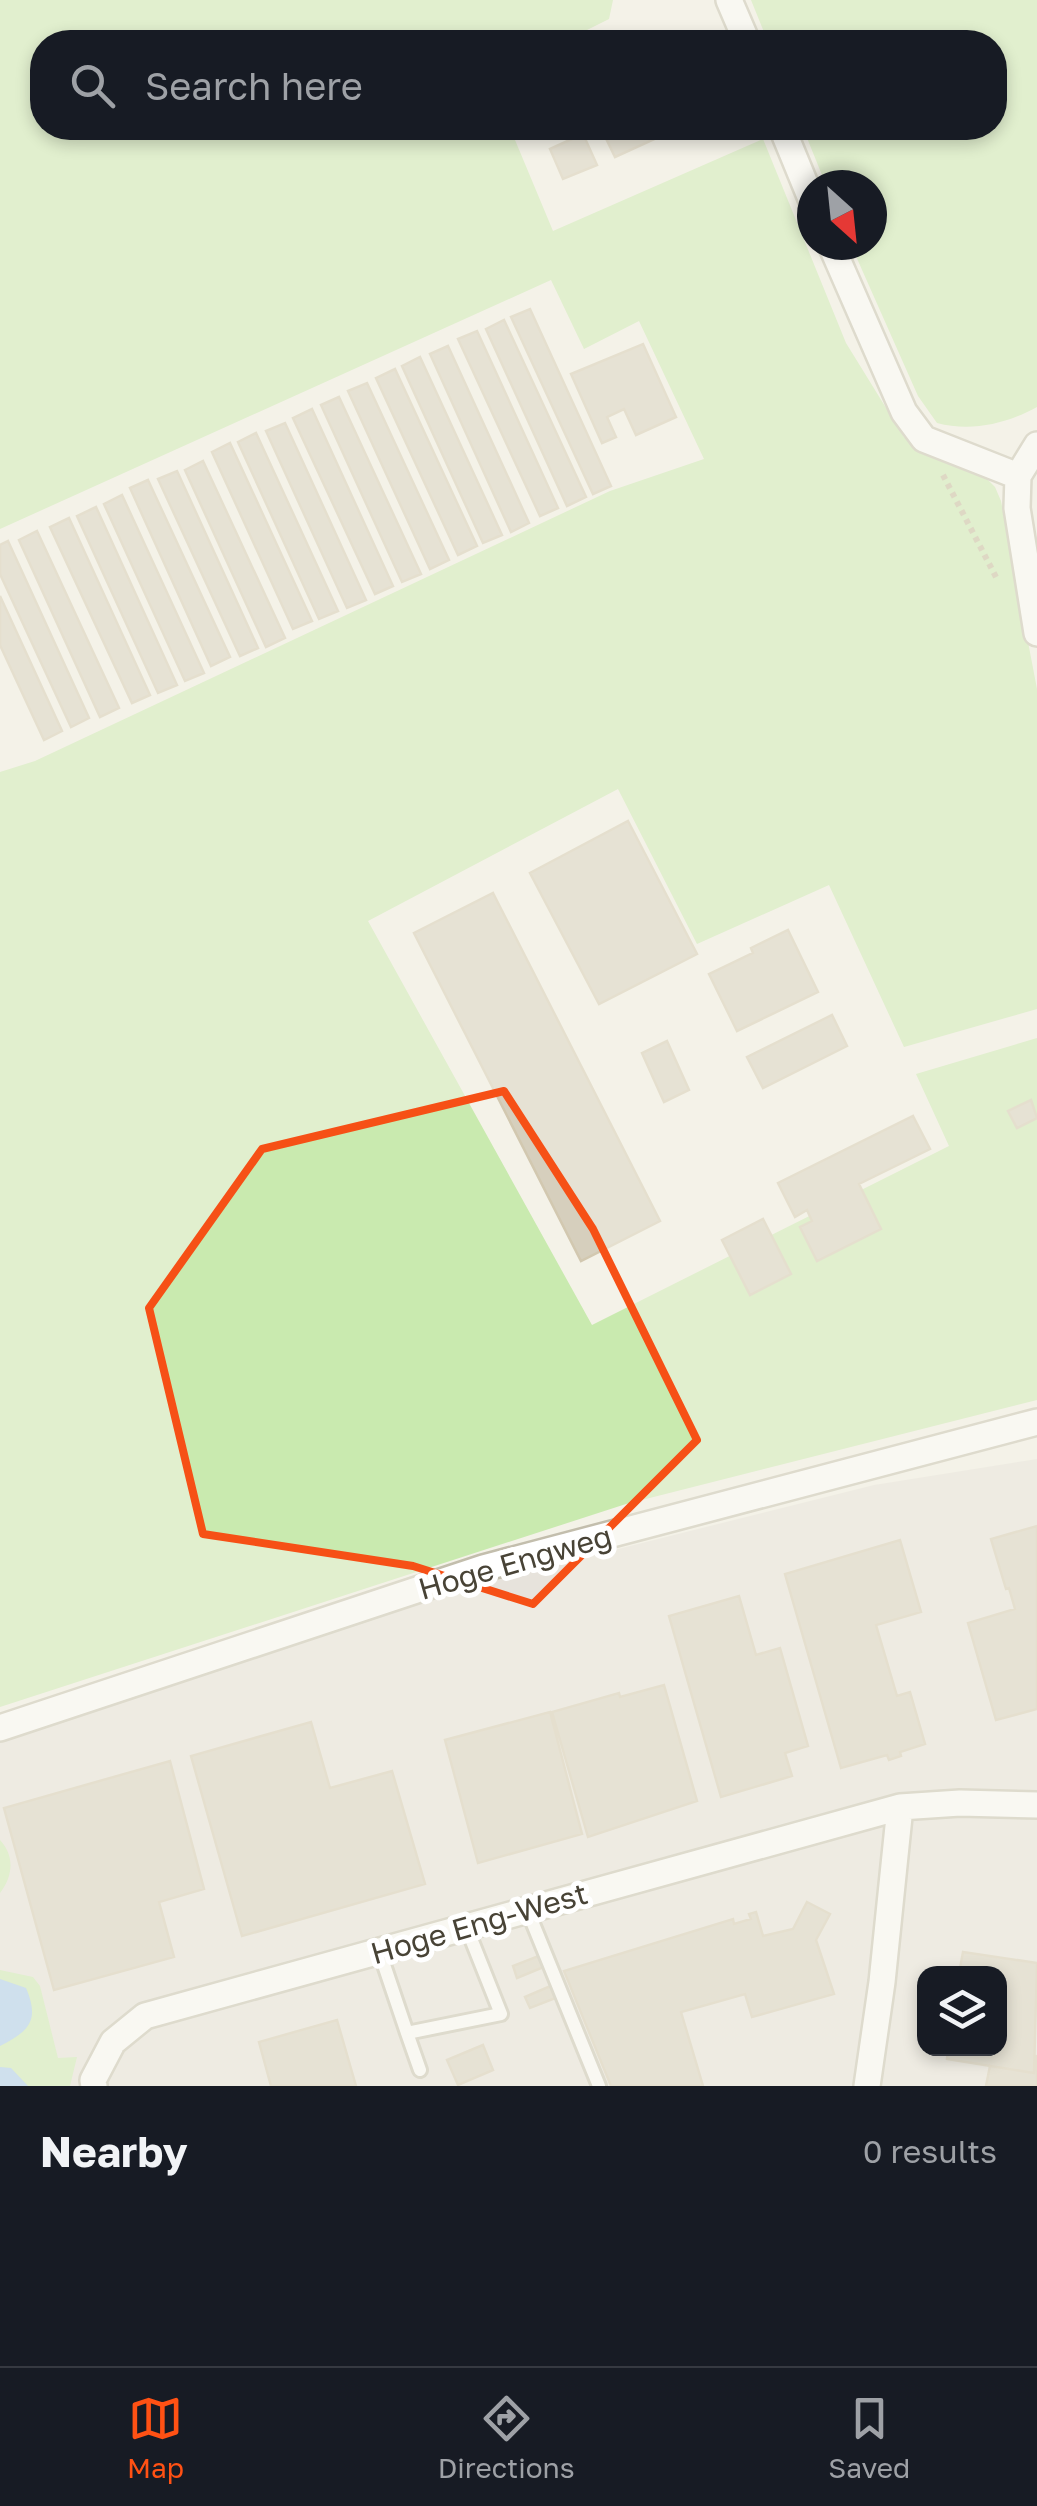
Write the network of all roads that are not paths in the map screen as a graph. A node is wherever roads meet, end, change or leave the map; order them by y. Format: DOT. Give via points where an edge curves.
graph roads {
  1 [pos="729,0"];
  2 [pos="742,30"];
  3 [pos="787,140"];
  4 [pos="799,170"];
  5 [pos="838,260"];
  6 [pos="1037,446"];
  7 [pos="1018,476"];
  8 [pos="1037,633"];
  9 [pos="1037,1422"];
  10 [pos="0,1728"];
  11 [pos="1037,1805"];
  12 [pos="900,1806"];
  13 [pos="527,1909"];
  14 [pos="466,1926"];
  15 [pos="379,1950"];
  16 [pos="408,2033"];
  17 [pos="420,2070"];
  18 [pos="94,2086"];
  19 [pos="600,2086"];
  20 [pos="868,2086"];
  1 -- 2 [label="street"];
  3 -- 4 [label="street"];
  5 -- 7 [label="street" via="904,412 924,439"];
  6 -- 7 [label="street"];
  7 -- 8 [label="street" via="1016,508"];
  9 -- 10 [label="street, Hoge Engweg" via="482,1568"];
  11 -- 12 [label="street, Hoge Eng-West"];
  12 -- 13 [label="street, Hoge Eng-West"];
  12 -- 20 [label="street"];
  13 -- 14 [label="street, Hoge Eng-West"];
  13 -- 19 [label="lane"];
  14 -- 15 [label="street, Hoge Eng-West"];
  14 -- 16 [label="lane" via="501,2014"];
  15 -- 16 [label="lane"];
  15 -- 18 [label="street, Hoge Eng-West" via="145,2016 113,2042"];
  16 -- 17 [label="lane"];
}
